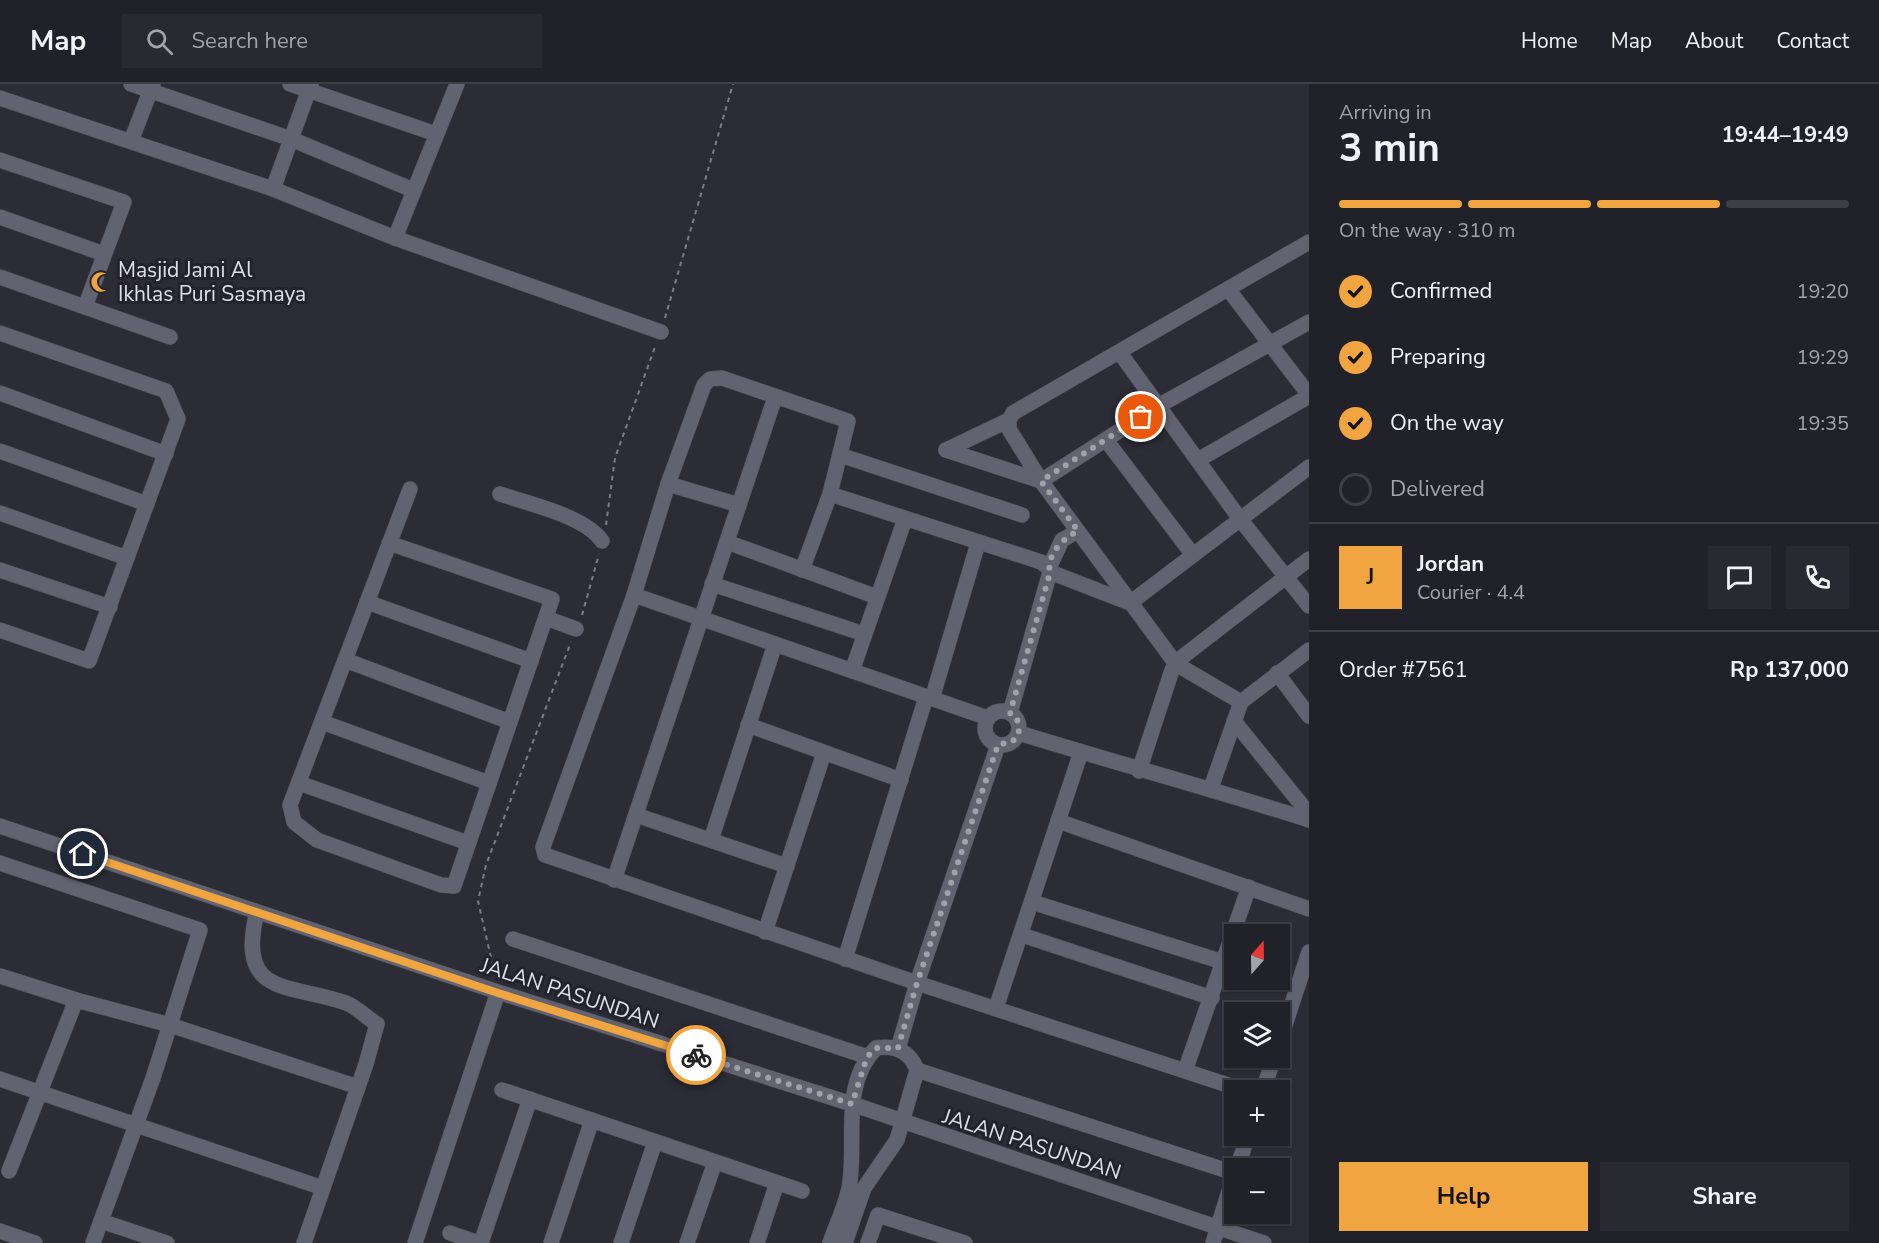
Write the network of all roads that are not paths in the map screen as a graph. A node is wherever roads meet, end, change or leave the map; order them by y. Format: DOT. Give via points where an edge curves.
graph roads {
  1 [pos="131,84"];
  2 [pos="290,84"];
  3 [pos="456,84"];
  4 [pos="152,87"];
  5 [pos="310,87"];
  6 [pos="0,98"];
  7 [pos="436,134"];
  8 [pos="291,139"];
  9 [pos="131,141"];
  10 [pos="0,160"];
  11 [pos="273,189"];
  12 [pos="413,190"];
  13 [pos="0,217"];
  14 [pos="395,238"];
  15 [pos="1309,242"];
  16 [pos="104,254"];
  17 [pos="0,277"];
  18 [pos="1228,289"];
  19 [pos="86,307"];
  20 [pos="1309,322"];
  21 [pos="661,332"];
  22 [pos="0,333"];
  23 [pos="170,337"];
  24 [pos="1270,344"];
  25 [pos="1120,353"];
  26 [pos="0,393"];
  27 [pos="1309,396"];
  28 [pos="775,398"];
  29 [pos="1158,406"];
  30 [pos="1009,420"];
  31 [pos="1106,440"];
  32 [pos="0,451"];
  33 [pos="166,454"];
  34 [pos="840,455"];
  35 [pos="1198,460"];
  36 [pos="1309,467"];
  37 [pos="1041,481"];
  38 [pos="668,484"];
  39 [pos="410,489"];
  40 [pos="500,494"];
  41 [pos="830,494"];
  42 [pos="147,504"];
  43 [pos="739,505"];
  44 [pos="0,513"];
  45 [pos="1022,515"];
  46 [pos="905,519"];
  47 [pos="1240,519"];
  48 [pos="1078,531"];
  49 [pos="602,542"];
  50 [pos="727,542"];
  51 [pos="389,543"];
  52 [pos="978,543"];
  53 [pos="1193,555"];
  54 [pos="128,558"];
  55 [pos="1309,559"];
  56 [pos="0,570"];
  57 [pos="802,570"];
  58 [pos="1049,570"];
  59 [pos="1286,578"];
  60 [pos="712,584"];
  61 [pos="634,595"];
  62 [pos="877,597"];
  63 [pos="367,602"];
  64 [pos="1130,603"];
  65 [pos="1309,606"];
  66 [pos="110,607"];
  67 [pos="546,618"];
  68 [pos="701,619"];
  69 [pos="576,629"];
  70 [pos="0,630"];
  71 [pos="864,634"];
  72 [pos="775,644"];
  73 [pos="1309,650"];
  74 [pos="345,660"];
  75 [pos="531,661"];
  76 [pos="1176,664"];
  77 [pos="852,671"];
  78 [pos="1278,673"];
  79 [pos="929,698"];
  80 [pos="1241,702"];
  81 [pos="1010,713"];
  82 [pos="1309,716"];
  83 [pos="987,718"];
  84 [pos="1234,721"];
  85 [pos="322,722"];
  86 [pos="510,722"];
  87 [pos="748,725"];
  88 [pos="1019,733"];
  89 [pos="998,745"];
  90 [pos="824,753"];
  91 [pos="1081,753"];
  92 [pos="1139,771"];
  93 [pos="901,780"];
  94 [pos="299,783"];
  95 [pos="489,783"];
  96 [pos="1211,788"];
  97 [pos="636,814"];
  98 [pos="1309,814"];
  99 [pos="1309,820"];
  100 [pos="1058,821"];
  101 [pos="0,826"];
  102 [pos="711,840"];
  103 [pos="468,843"];
  104 [pos="0,863"];
  105 [pos="787,866"];
  106 [pos="614,880"];
  107 [pos="1249,887"];
  108 [pos="1032,902"];
  109 [pos="1309,909"];
  110 [pos="257,912"];
  111 [pos="765,932"];
  112 [pos="1022,935"];
  113 [pos="513,939"];
  114 [pos="1309,951"];
  115 [pos="845,959"];
  116 [pos="1223,962"];
  117 [pos="0,976"];
  118 [pos="917,983"];
  119 [pos="498,993"];
  120 [pos="1212,998"];
  121 [pos="76,1000"];
  122 [pos="996,1008"];
  123 [pos="1290,1009"];
  124 [pos="170,1025"];
  125 [pos="898,1048"];
  126 [pos="867,1057"];
  127 [pos="917,1070"];
  128 [pos="1185,1071"];
  129 [pos="0,1079"];
  130 [pos="1224,1084"];
  131 [pos="358,1087"];
  132 [pos="502,1090"];
  133 [pos="39,1093"];
  134 [pos="530,1099"];
  135 [pos="852,1104"];
  136 [pos="592,1120"];
  137 [pos="902,1123"];
  138 [pos="135,1126"];
  139 [pos="655,1142"];
  140 [pos="715,1162"];
  141 [pos="9,1171"];
  142 [pos="1224,1171"];
  143 [pos="777,1183"];
  144 [pos="323,1188"];
  145 [pos="802,1191"];
  146 [pos="1224,1208"];
  147 [pos="101,1221"];
  148 [pos="1218,1228"];
  149 [pos="0,1231"];
  150 [pos="450,1233"];
  151 [pos="923,1237"];
  152 [pos="35,1243"];
  153 [pos="93,1243"];
  154 [pos="167,1243"];
  155 [pos="304,1243"];
  156 [pos="415,1243"];
  157 [pos="480,1243"];
  158 [pos="551,1243"];
  159 [pos="621,1243"];
  160 [pos="687,1243"];
  161 [pos="757,1243"];
  162 [pos="830,1243"];
  163 [pos="845,1243"];
  164 [pos="868,1243"];
  165 [pos="965,1243"];
  166 [pos="1213,1243"];
  167 [pos="1264,1243"];
  1 -- 4 [label="street"];
  2 -- 5 [label="street"];
  3 -- 7 [label="street"];
  4 -- 8 [label="street"];
  4 -- 9 [label="street"];
  5 -- 7 [label="street"];
  5 -- 8 [label="street"];
  6 -- 9 [label="street"];
  7 -- 12 [label="street"];
  8 -- 11 [label="street"];
  8 -- 12 [label="street"];
  9 -- 11 [label="street"];
  10 -- 16 [label="street" via="124,202"];
  11 -- 14 [label="street"];
  12 -- 14 [label="street"];
  13 -- 16 [label="street"];
  14 -- 21 [label="street"];
  15 -- 18 [label="street"];
  16 -- 19 [label="street"];
  17 -- 19 [label="street"];
  18 -- 24 [label="street"];
  18 -- 25 [label="street"];
  19 -- 23 [label="street"];
  20 -- 24 [label="street"];
  22 -- 33 [label="street" via="166,391 178,419"];
  24 -- 27 [label="street"];
  24 -- 29 [label="street"];
  25 -- 29 [label="street"];
  25 -- 30 [label="street" via="1013,413"];
  26 -- 33 [label="street"];
  27 -- 35 [label="street"];
  28 -- 34 [label="street" via="848,421"];
  28 -- 38 [label="street" via="722,378 706,381"];
  28 -- 43 [label="street"];
  29 -- 31 [label="street"];
  29 -- 35 [label="street"];
  30 -- 37 [label="street" via="1010,429"];
  30 -- 37 [label="street" via="946,450"];
  31 -- 37 [label="street"];
  31 -- 53 [label="street"];
  32 -- 42 [label="street"];
  33 -- 42 [label="street"];
  34 -- 41 [label="street"];
  34 -- 45 [label="street"];
  35 -- 47 [label="street"];
  36 -- 47 [label="street"];
  37 -- 48 [label="street"];
  38 -- 43 [label="street"];
  38 -- 61 [label="street"];
  39 -- 51 [label="street"];
  40 -- 49 [label="street" via="574,520 595,531"];
  41 -- 46 [label="street"];
  41 -- 57 [label="street"];
  42 -- 54 [label="street"];
  43 -- 50 [label="street"];
  44 -- 54 [label="street"];
  46 -- 52 [label="street"];
  46 -- 62 [label="street"];
  47 -- 53 [label="street"];
  47 -- 59 [label="street"];
  48 -- 58 [label="street" via="1062,540"];
  48 -- 64 [label="street"];
  50 -- 57 [label="street"];
  50 -- 60 [label="street"];
  51 -- 63 [label="street"];
  51 -- 67 [label="street" via="552,599"];
  52 -- 58 [label="street" via="1041,562"];
  52 -- 79 [label="street"];
  53 -- 64 [label="street"];
  54 -- 66 [label="street"];
  55 -- 59 [label="street"];
  56 -- 66 [label="street"];
  57 -- 62 [label="street"];
  58 -- 64 [label="street"];
  58 -- 81 [label="street"];
  59 -- 65 [label="street"];
  59 -- 76 [label="street"];
  60 -- 68 [label="street"];
  60 -- 71 [label="street"];
  61 -- 68 [label="street"];
  61 -- 106 [label="street" via="543,847 548,858"];
  62 -- 71 [label="street"];
  63 -- 74 [label="street"];
  63 -- 75 [label="street"];
  64 -- 76 [label="street"];
  66 -- 70 [label="street" via="89,661"];
  67 -- 69 [label="street"];
  67 -- 75 [label="street"];
  68 -- 72 [label="street"];
  68 -- 97 [label="street"];
  71 -- 77 [label="street"];
  72 -- 77 [label="street"];
  72 -- 87 [label="street"];
  73 -- 78 [label="street"];
  74 -- 85 [label="street"];
  74 -- 86 [label="street"];
  75 -- 86 [label="street"];
  76 -- 80 [label="street"];
  76 -- 92 [label="street"];
  77 -- 79 [label="street"];
  78 -- 80 [label="street"];
  78 -- 82 [label="street"];
  79 -- 83 [label="street"];
  79 -- 93 [label="street"];
  80 -- 84 [label="street"];
  81 -- 83 [label="street" via="994,712"];
  81 -- 88 [label="street" via="1017,718"];
  83 -- 89 [label="street" via="985,734"];
  84 -- 96 [label="street"];
  84 -- 98 [label="street"];
  85 -- 94 [label="street"];
  85 -- 95 [label="street"];
  86 -- 95 [label="street"];
  87 -- 90 [label="street"];
  87 -- 102 [label="street"];
  88 -- 89 [label="street" via="1013,741"];
  88 -- 91 [label="street"];
  89 -- 118 [label="street"];
  90 -- 93 [label="street"];
  90 -- 105 [label="street"];
  91 -- 92 [label="street"];
  91 -- 100 [label="street"];
  92 -- 96 [label="street"];
  93 -- 115 [label="street"];
  94 -- 103 [label="street"];
  94 -- 103 [label="street" via="290,805 294,822 317,840 441,885 454,886"];
  95 -- 103 [label="street"];
  96 -- 99 [label="street"];
  97 -- 102 [label="street"];
  97 -- 106 [label="street"];
  100 -- 107 [label="street"];
  100 -- 108 [label="street"];
  101 -- 110 [label="street, JALAN PASUNDAN"];
  102 -- 105 [label="street"];
  104 -- 124 [label="street" via="200,930"];
  105 -- 111 [label="street"];
  106 -- 111 [label="street"];
  107 -- 109 [label="street"];
  107 -- 116 [label="street"];
  108 -- 112 [label="street"];
  108 -- 116 [label="street"];
  110 -- 119 [label="street, JALAN PASUNDAN"];
  110 -- 131 [label="street" via="250,956 259,973 297,992 348,1004 376,1024"];
  111 -- 115 [label="street"];
  112 -- 120 [label="street"];
  112 -- 122 [label="street"];
  113 -- 126 [label="street"];
  114 -- 123 [label="street"];
  115 -- 118 [label="street"];
  116 -- 120 [label="street"];
  117 -- 121 [label="street"];
  118 -- 122 [label="street"];
  118 -- 125 [label="street"];
  119 -- 135 [label="street, JALAN PASUNDAN"];
  119 -- 156 [label="street"];
  120 -- 128 [label="street"];
  121 -- 124 [label="street"];
  121 -- 133 [label="street"];
  122 -- 128 [label="street"];
  124 -- 131 [label="street"];
  124 -- 138 [label="street"];
  125 -- 126 [label="street" via="876,1048"];
  125 -- 127 [label="street" via="909,1055"];
  126 -- 135 [label="street"];
  127 -- 137 [label="street"];
  127 -- 142 [label="street"];
  128 -- 130 [label="street"];
  129 -- 133 [label="street"];
  131 -- 144 [label="street"];
  132 -- 134 [label="street"];
  133 -- 138 [label="street"];
  133 -- 141 [label="street"];
  134 -- 136 [label="street"];
  134 -- 157 [label="street"];
  135 -- 137 [label="street, JALAN PASUNDAN"];
  135 -- 162 [label="street" via="850,1184"];
  136 -- 139 [label="street"];
  136 -- 158 [label="street"];
  137 -- 148 [label="street, JALAN PASUNDAN"];
  137 -- 163 [label="street" via="897,1140 864,1188"];
  138 -- 144 [label="street"];
  138 -- 147 [label="street"];
  139 -- 140 [label="street"];
  139 -- 159 [label="street"];
  140 -- 143 [label="street"];
  140 -- 160 [label="street"];
  143 -- 145 [label="street"];
  143 -- 161 [label="street"];
  144 -- 155 [label="street"];
  146 -- 148 [label="street"];
  147 -- 153 [label="street"];
  147 -- 154 [label="street"];
  148 -- 166 [label="street"];
  148 -- 167 [label="street, JALAN PASUNDAN"];
  149 -- 152 [label="street"];
  150 -- 157 [label="street"];
  151 -- 164 [label="street" via="878,1215"];
  151 -- 165 [label="street"];
}
